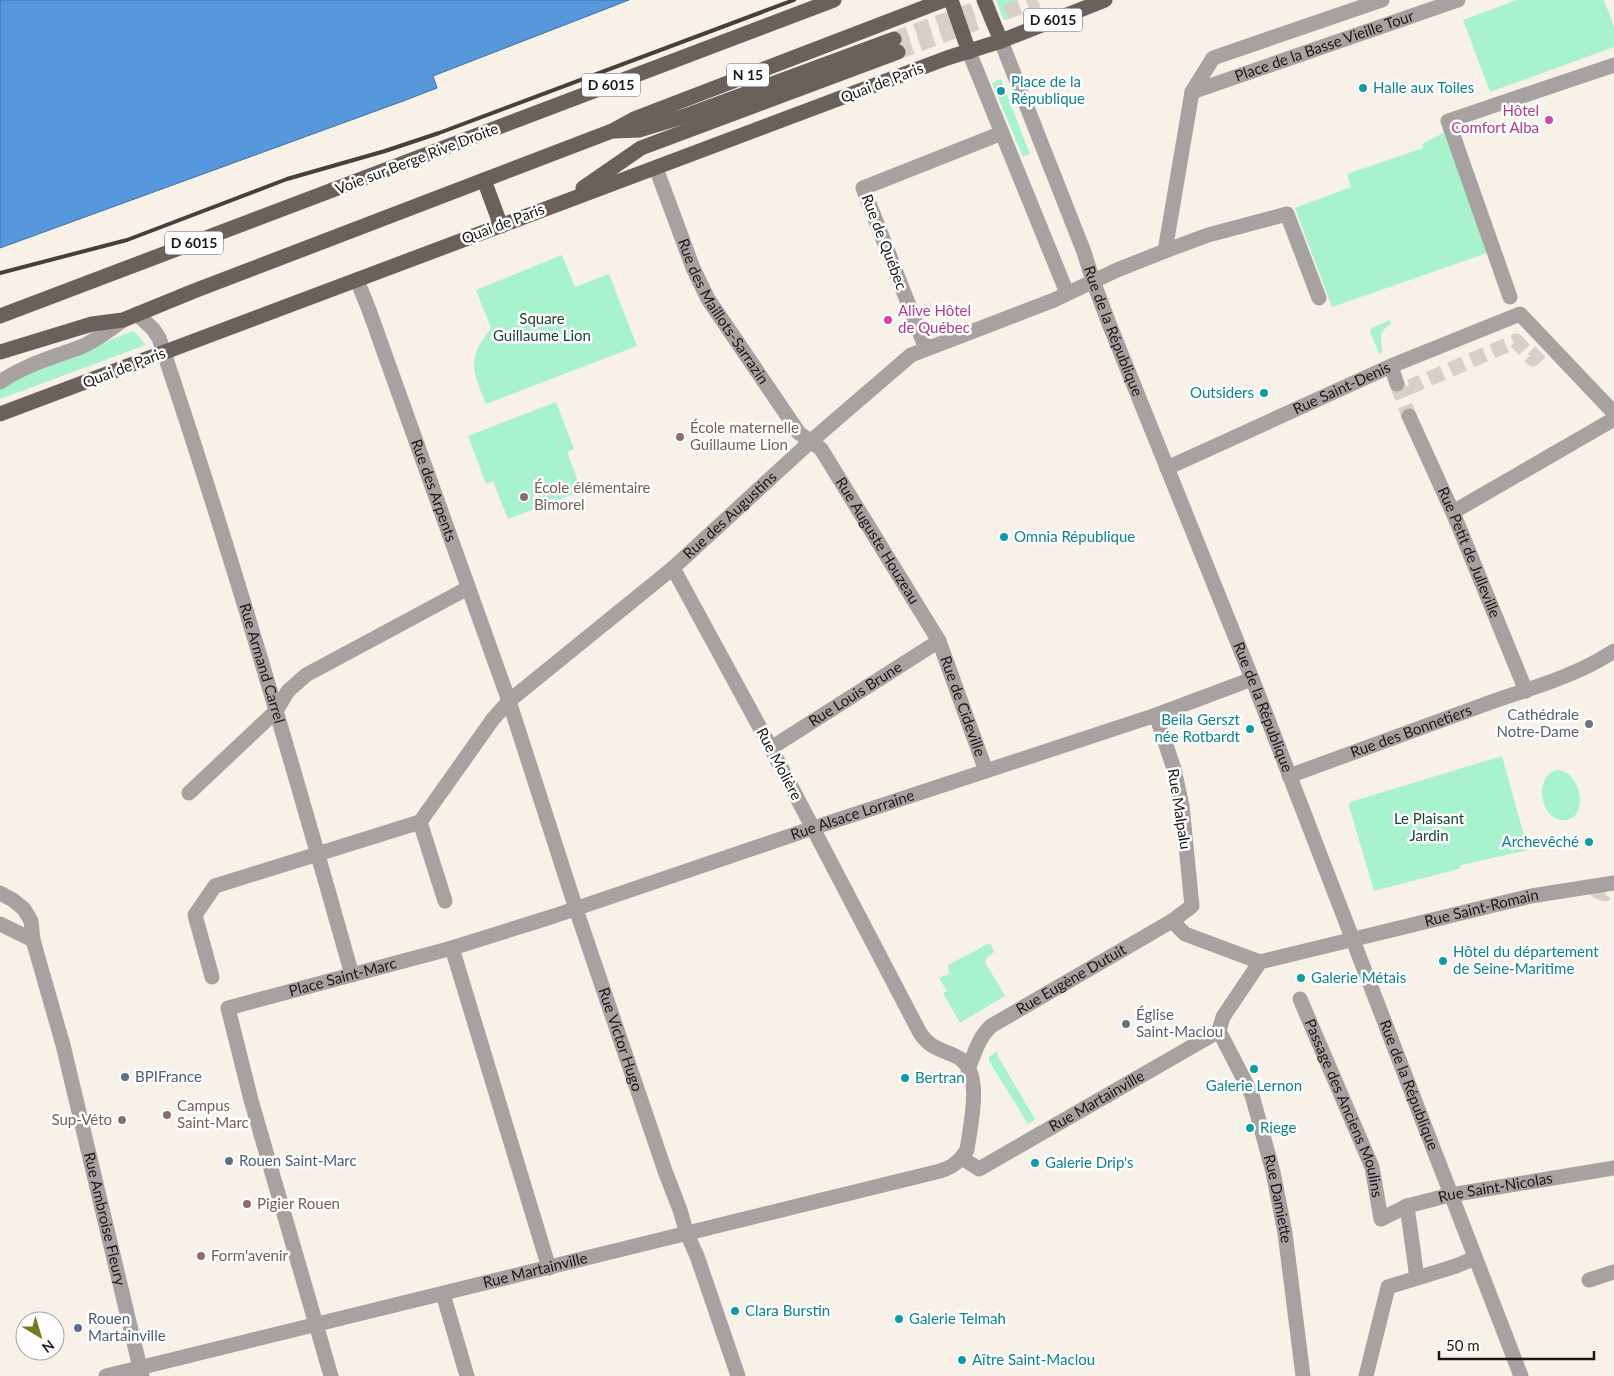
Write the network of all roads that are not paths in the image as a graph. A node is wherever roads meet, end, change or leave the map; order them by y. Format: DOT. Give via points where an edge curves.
graph roads {
  1 [pos="834,0"];
  2 [pos="944,0"];
  3 [pos="951,0"];
  4 [pos="984,0"];
  5 [pos="1105,0"];
  6 [pos="1382,0"];
  7 [pos="1458,0"];
  8 [pos="1001,41"];
  9 [pos="969,52"];
  10 [pos="1614,65"];
  11 [pos="1192,92"];
  12 [pos="612,131"];
  13 [pos="1002,133"];
  14 [pos="656,168"];
  15 [pos="484,180"];
  16 [pos="565,201"];
  17 [pos="501,226"];
  18 [pos="1166,245"];
  19 [pos="357,280"];
  20 [pos="1093,281"];
  21 [pos="1067,293"];
  22 [pos="1510,296"];
  23 [pos="1319,298"];
  24 [pos="137,314"];
  25 [pos="0,316"];
  26 [pos="123,320"];
  27 [pos="926,349"];
  28 [pos="0,352"];
  29 [pos="164,352"];
  30 [pos="1391,366"];
  31 [pos="0,382"];
  32 [pos="1397,384"];
  33 [pos="1614,413"];
  34 [pos="1409,416"];
  35 [pos="2,417"];
  36 [pos="1614,418"];
  37 [pos="810,442"];
  38 [pos="1167,468"];
  39 [pos="1453,512"];
  40 [pos="673,568"];
  41 [pos="468,588"];
  42 [pos="939,642"];
  43 [pos="1614,651"];
  44 [pos="1252,679"];
  45 [pos="1526,690"];
  46 [pos="509,701"];
  47 [pos="276,711"];
  48 [pos="1156,715"];
  49 [pos="771,748"];
  50 [pos="986,771"];
  51 [pos="1289,776"];
  52 [pos="189,793"];
  53 [pos="420,822"];
  54 [pos="813,828"];
  55 [pos="318,854"];
  56 [pos="1614,882"];
  57 [pos="0,894"];
  58 [pos="445,901"];
  59 [pos="1192,906"];
  60 [pos="576,909"];
  61 [pos="1172,921"];
  62 [pos="0,924"];
  63 [pos="1352,939"];
  64 [pos="34,940"];
  65 [pos="452,948"];
  66 [pos="1260,962"];
  67 [pos="352,975"];
  68 [pos="212,977"];
  69 [pos="1300,999"];
  70 [pos="1221,1024"];
  71 [pos="968,1068"];
  72 [pos="965,1154"];
  73 [pos="1614,1168"];
  74 [pos="1450,1195"];
  75 [pos="1407,1206"];
  76 [pos="1381,1219"];
  77 [pos="687,1234"];
  78 [pos="1475,1258"];
  79 [pos="549,1268"];
  80 [pos="1614,1272"];
  81 [pos="1417,1278"];
  82 [pos="1589,1280"];
  83 [pos="443,1294"];
  84 [pos="315,1325"];
  85 [pos="141,1372"];
  86 [pos="106,1376"];
  87 [pos="331,1376"];
  88 [pos="467,1376"];
  89 [pos="738,1376"];
  90 [pos="1303,1376"];
  91 [pos="1366,1376"];
  92 [pos="1521,1376"];
  1 -- 25 [label="main road, Voie sur Berge Rive Droite / D 6015"];
  2 -- 12 [label="main road, N 15" via="634,119"];
  3 -- 9 [label="main road"];
  4 -- 8 [label="main road"];
  5 -- 8 [label="main road, D 6015"];
  6 -- 11 [label="street, Place de la Basse Vieille Tour" via="1213,58"];
  7 -- 11 [label="street, Place de la Basse Vieille Tour"];
  8 -- 9 [label="main road, Quai de Paris / D 6015"];
  8 -- 20 [label="street, Rue de la République"];
  9 -- 13 [label="street"];
  9 -- 14 [label="main road, Quai de Paris / D 6015"];
  10 -- 22 [label="street" via="1448,121"];
  11 -- 18 [label="street, Place de la Basse Vieille Tour"];
  12 -- 15 [label="main road, D 6015"];
  12 -- 16 [label="main road, D 6015" via="640,130 896,46 641,148"];
  13 -- 21 [label="street, Rue de la République"];
  13 -- 27 [label="street, Rue de Québec" via="863,188"];
  14 -- 16 [label="main road, Quai de Paris / D 6015"];
  14 -- 37 [label="street, Rue des Maillots-Sarrazin" via="693,268 708,299 793,426"];
  15 -- 17 [label="main road"];
  15 -- 24 [label="main road, D 6015"];
  16 -- 17 [label="main road, Quai de Paris / D 6015"];
  17 -- 19 [label="main road, Quai de Paris / D 6015"];
  18 -- 20 [label="street, Rue des Augustins"];
  18 -- 23 [label="street, Rue des Augustins" via="1286,214"];
  19 -- 29 [label="main road, Quai de Paris / D 6015"];
  19 -- 41 [label="street, Rue des Arpents"];
  20 -- 21 [label="street, Rue des Augustins"];
  20 -- 38 [label="street, Rue de la République"];
  21 -- 27 [label="street, Rue des Augustins"];
  24 -- 26 [label="main road, D 6015"];
  24 -- 29 [label="street, Rue Armand Carrel" via="159,338"];
  26 -- 28 [label="main road, D 6015" via="92,324"];
  26 -- 31 [label="street" via="84,345 32,364"];
  27 -- 37 [label="street, Rue des Augustins" via="911,355"];
  29 -- 35 [label="main road, Quai de Paris / D 6015"];
  29 -- 47 [label="street, Rue Armand Carrel"];
  30 -- 32 [label="street"];
  30 -- 33 [label="street, Rue Saint-Denis" via="1520,314"];
  30 -- 38 [label="street, Rue Saint-Denis"];
  34 -- 39 [label="street, Rue Petit de Julleville"];
  36 -- 39 [label="street"];
  37 -- 40 [label="street, Rue des Augustins"];
  37 -- 42 [label="street, Rue Auguste Houzeau" via="821,449"];
  38 -- 44 [label="street, Rue de la République"];
  39 -- 45 [label="street, Rue Petit de Julleville"];
  40 -- 46 [label="street, Rue des Augustins"];
  40 -- 49 [label="street, Rue Molière"];
  41 -- 46 [label="street, Rue des Arpents"];
  41 -- 47 [label="street" via="306,674 288,691"];
  42 -- 49 [label="street, Rue Louis Brune"];
  42 -- 50 [label="street, Rue de Cideville"];
  43 -- 45 [label="street, Rue des Bonnetiers" via="1597,662"];
  44 -- 48 [label="street, Rue Alsace Lorraine"];
  44 -- 51 [label="street, Rue de la République"];
  45 -- 51 [label="street, Rue des Bonnetiers"];
  46 -- 53 [label="street, Rue des Augustins"];
  46 -- 60 [label="street, Rue Victor Hugo"];
  47 -- 52 [label="street"];
  47 -- 55 [label="street, Rue Armand Carrel"];
  48 -- 50 [label="street, Rue Alsace Lorraine"];
  48 -- 59 [label="street, Rue Malpalu" via="1182,806"];
  49 -- 54 [label="street, Rue Molière"];
  50 -- 54 [label="street, Rue Alsace Lorraine"];
  51 -- 63 [label="street, Rue de la République"];
  53 -- 55 [label="street"];
  53 -- 58 [label="street"];
  54 -- 60 [label="street, Rue Alsace Lorraine"];
  54 -- 71 [label="street, Rue Molière" via="925,1041 960,1059"];
  55 -- 67 [label="street, Rue Armand Carrel"];
  55 -- 68 [label="street" via="215,886 196,915"];
  56 -- 63 [label="street, Rue Saint-Romain" via="1532,896"];
  57 -- 64 [label="street, Rue Ambroise Fleury" via="24,908 31,922"];
  59 -- 61 [label="street, Rue Eugène Dutuit"];
  60 -- 65 [label="street, Rue Alsace Lorraine"];
  60 -- 77 [label="street, Rue Victor Hugo"];
  61 -- 66 [label="street" via="1185,934"];
  61 -- 71 [label="street, Rue Eugène Dutuit" via="992,1026 980,1040"];
  62 -- 64 [label="street"];
  63 -- 66 [label="street, Rue Saint-Romain"];
  63 -- 74 [label="street, Rue de la République"];
  64 -- 85 [label="street, Rue Ambroise Fleury" via="60,1031"];
  65 -- 67 [label="street, Place Saint-Marc"];
  65 -- 79 [label="street"];
  66 -- 70 [label="street"];
  67 -- 84 [label="street, Place Saint-Marc" via="228,1008"];
  69 -- 76 [label="street, Passage des Anciens Moulins" via="1372,1167"];
  70 -- 72 [label="street, Rue Martainville" via="979,1169"];
  70 -- 90 [label="street, Rue Damiette" via="1252,1095 1269,1158 1285,1233"];
  71 -- 72 [label="street" via="974,1090"];
  72 -- 77 [label="street, Rue Martainville" via="951,1168"];
  73 -- 74 [label="street, Rue Saint-Nicolas"];
  74 -- 75 [label="street, Rue Saint-Nicolas"];
  74 -- 78 [label="street, Rue de la République"];
  75 -- 76 [label="street, Rue Saint-Nicolas"];
  75 -- 81 [label="street"];
  77 -- 79 [label="street, Rue Martainville"];
  77 -- 89 [label="street, Rue Victor Hugo"];
  78 -- 81 [label="street"];
  78 -- 92 [label="street, Rue de la République"];
  79 -- 83 [label="street, Rue Martainville"];
  80 -- 82 [label="street"];
  81 -- 91 [label="street" via="1388,1287"];
  83 -- 84 [label="street, Rue Martainville"];
  83 -- 88 [label="street"];
  84 -- 85 [label="street, Rue Martainville"];
  84 -- 87 [label="street"];
  85 -- 86 [label="street, Rue Martainville"];
}
